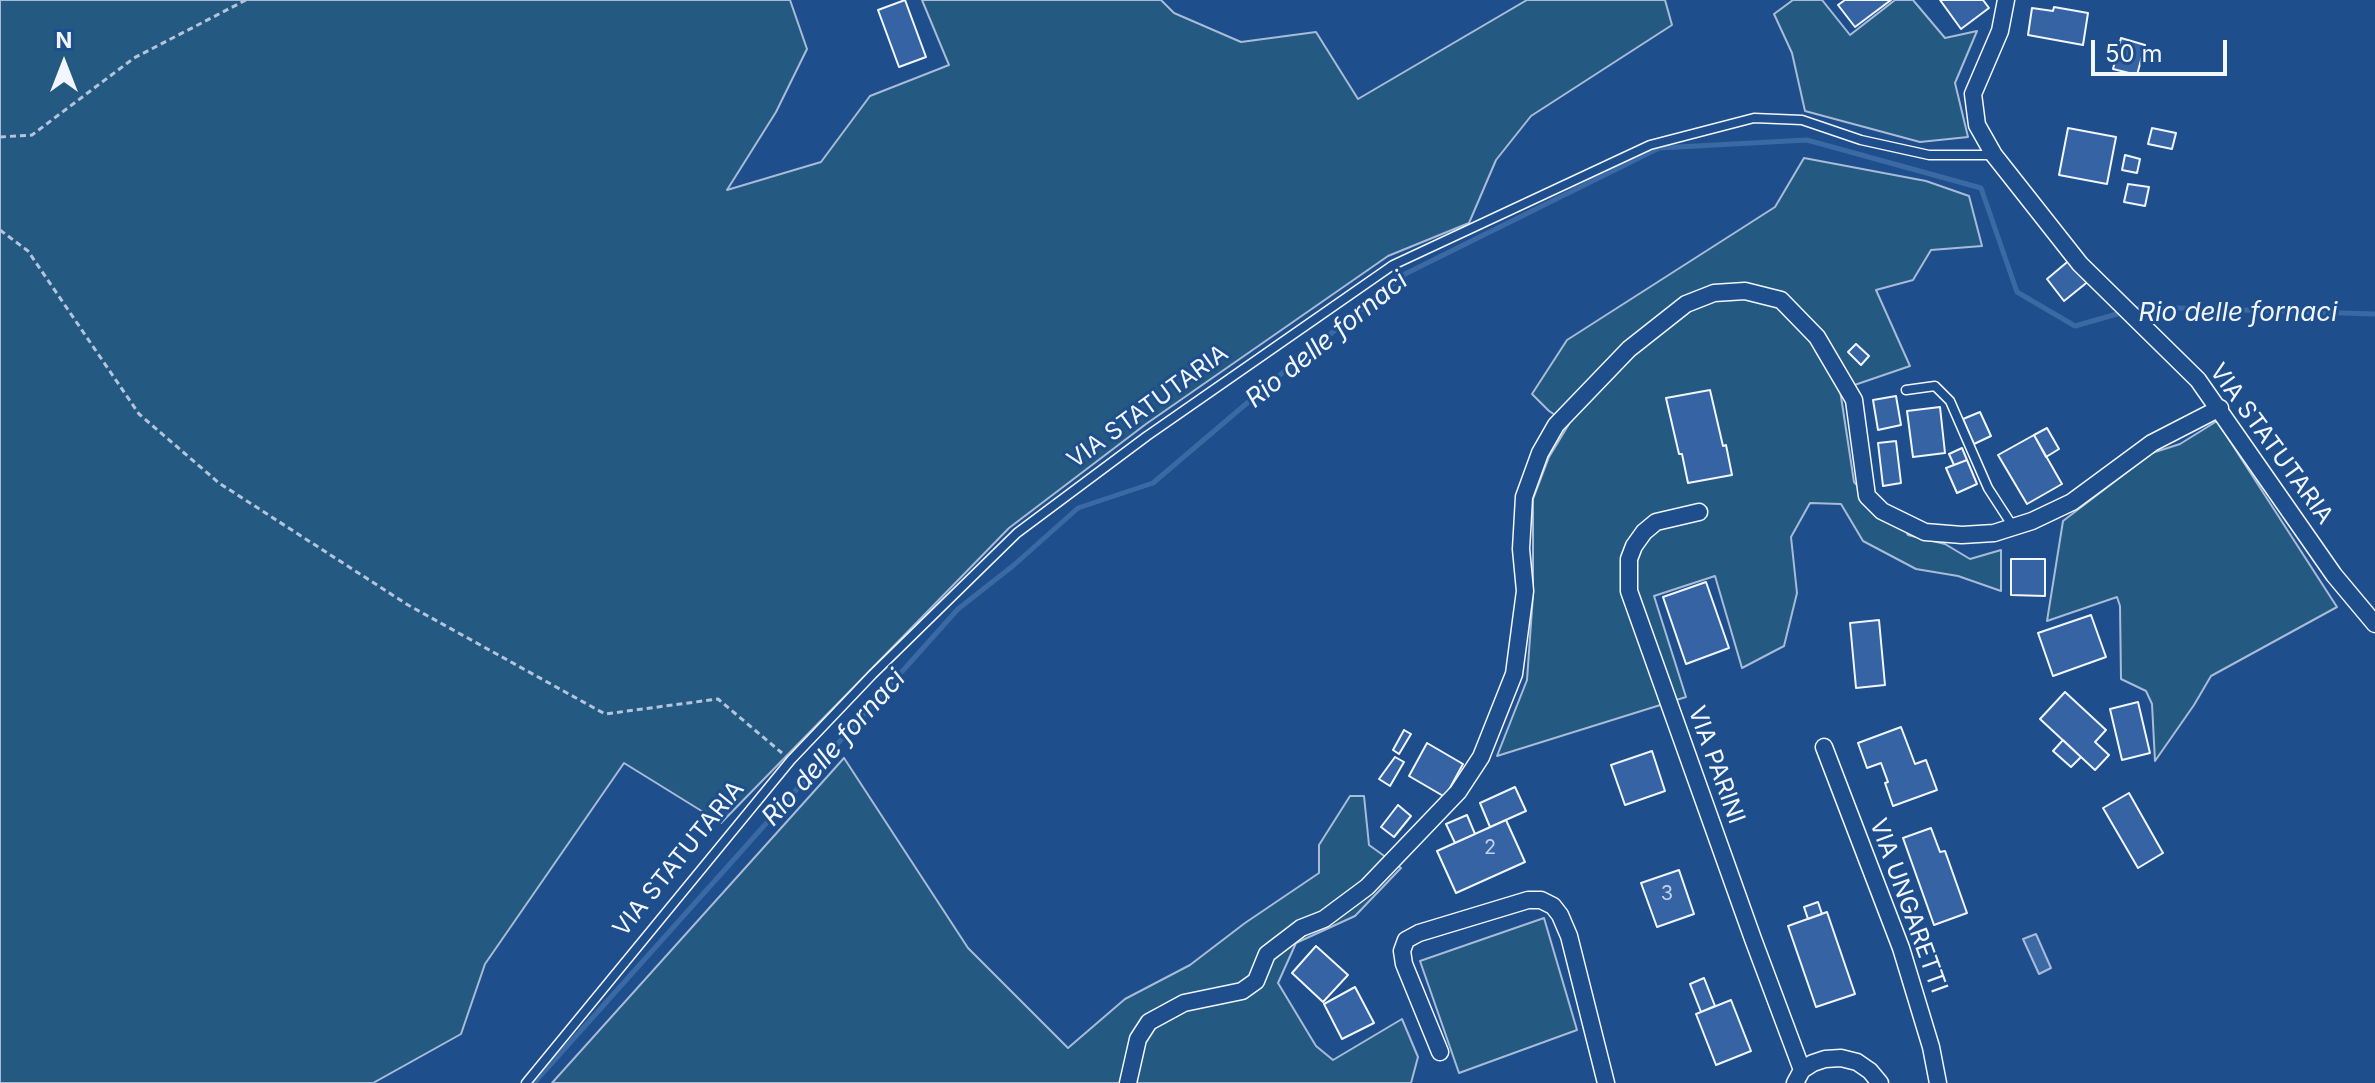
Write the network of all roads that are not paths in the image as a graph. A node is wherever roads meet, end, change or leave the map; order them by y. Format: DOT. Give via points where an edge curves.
graph roads {
  1 [pos="2006,0"];
  2 [pos="1994,155"];
  3 [pos="1906,390"];
  4 [pos="2220,408"];
  5 [pos="1699,512"];
  6 [pos="2012,525"];
  7 [pos="2375,624"];
  8 [pos="1824,747"];
  9 [pos="1440,1052"];
  10 [pos="1798,1077"];
  11 [pos="526,1083"];
  12 [pos="1128,1083"];
  13 [pos="1606,1083"];
  14 [pos="1880,1083"];
  15 [pos="1938,1083"];
  1 -- 2 [label="street, VIA STATUTARIA" via="2000,31 1973,94 1977,125"];
  2 -- 4 [label="street, VIA STATUTARIA" via="2080,264"];
  2 -- 11 [label="lane, VIA STATUTARIA" via="1929,155 1802,120 1754,118 1650,145 1393,265 1017,533 791,760"];
  3 -- 6 [label="lane" via="1935,386 1950,401 1988,488"];
  4 -- 6 [label="street" via="2152,443 2072,502"];
  4 -- 7 [label="street, VIA STATUTARIA" via="2334,575"];
  5 -- 10 [label="street, VIA PARINI" via="1656,522 1644,532 1629,559 1629,591"];
  6 -- 12 [label="street" via="1994,533 1925,532 1882,511 1867,496 1854,400 1817,337 1781,300 1745,291 1714,293 1686,304 1618,360 1556,425 1540,453 1524,497 1525,591 1514,674 1481,757 1458,792 1367,887 1267,954 1256,981 1242,991 1184,1003 1149,1022 1138,1039"];
  8 -- 15 [label="street, VIA UNGARETTI" via="1901,948"];
  9 -- 13 [label="street" via="1404,964 1406,940 1541,900 1560,915 1569,936"];
  10 -- 14 [label="street" via="1825,1059 1841,1058 1857,1062"];
}
